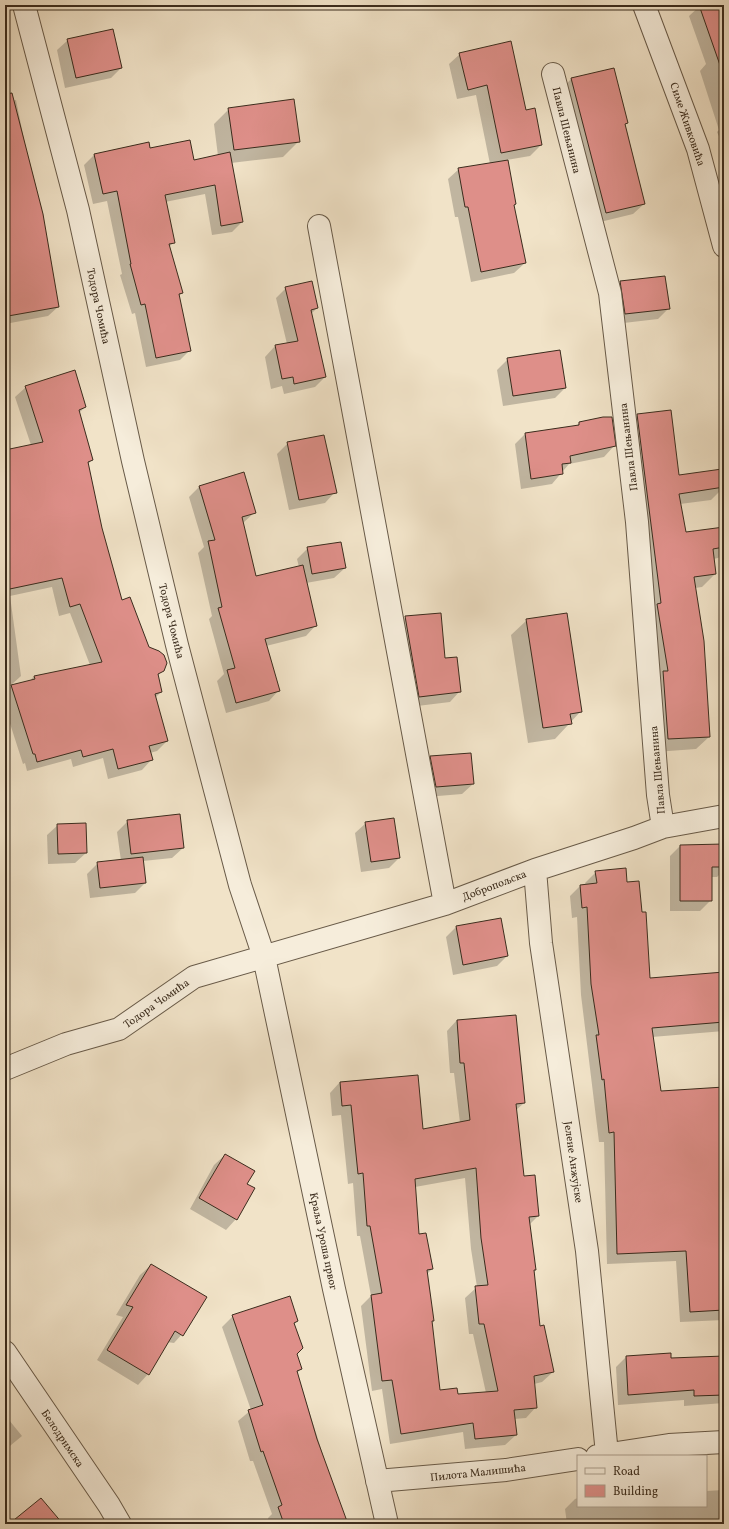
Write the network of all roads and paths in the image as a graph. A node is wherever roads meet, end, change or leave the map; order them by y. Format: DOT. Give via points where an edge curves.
graph roads {
  1 [pos="24,5"];
  2 [pos="644,5"];
  3 [pos="553,74"];
  4 [pos="319,226"];
  5 [pos="724,246"];
  6 [pos="724,816"];
  7 [pos="663,827"];
  8 [pos="535,870"];
  9 [pos="445,904"];
  10 [pos="264,957"];
  11 [pos="5,1069"];
  12 [pos="5,1352"];
  13 [pos="724,1442"];
  14 [pos="602,1455"];
  15 [pos="577,1459"];
  16 [pos="377,1481"];
  17 [pos="120,1524"];
  18 [pos="387,1524"];
  1 -- 10 [label="street, Тодора Чомића" via="78,210 133,461 177,645 240,885"];
  2 -- 5 [label="street, Симе Живковића" via="698,149"];
  3 -- 7 [label="street, Павла Шењанина" via="610,293 637,522 658,794"];
  4 -- 9 [label="street"];
  6 -- 7 [label="street, Добропољска"];
  7 -- 8 [label="street, Добропољска"];
  8 -- 9 [label="street, Добропољска"];
  8 -- 14 [label="street, Јелене Анжујске" via="541,943 587,1251"];
  9 -- 10 [label="street, Добропољска"];
  10 -- 11 [label="street, Тодора Чомића" via="194,977 118,1029 66,1044"];
  10 -- 16 [label="street, Краља Уроша првог"];
  12 -- 17 [label="street, Белодримска"];
  13 -- 14 [label="street" via="669,1445"];
  15 -- 16 [label="street, Пилота Малишића" via="506,1470"];
  16 -- 18 [label="street, Краља Уроша првог"];
}
